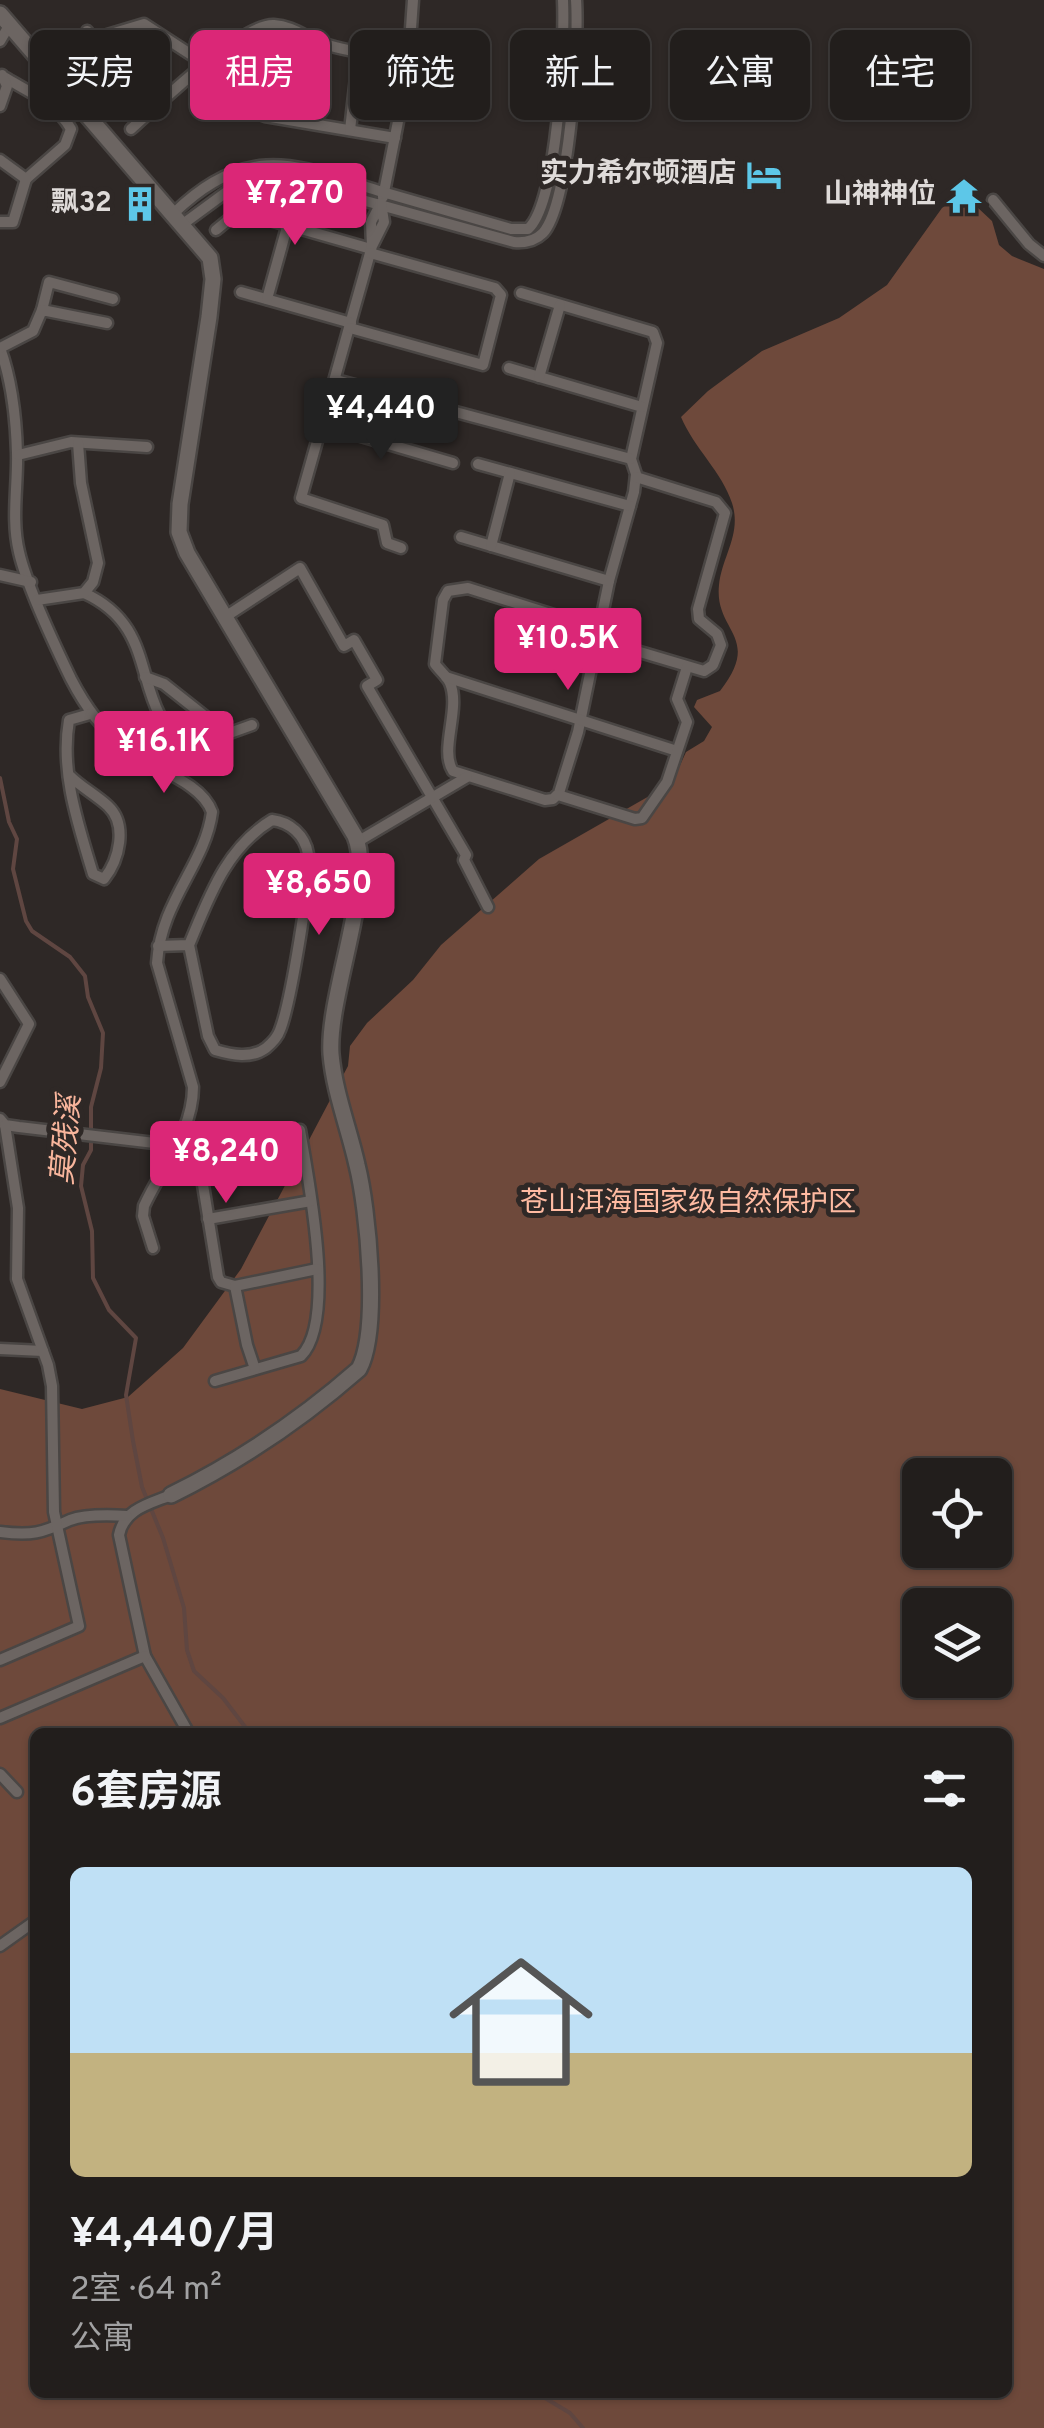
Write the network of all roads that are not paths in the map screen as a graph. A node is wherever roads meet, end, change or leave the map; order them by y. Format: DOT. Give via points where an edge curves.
graph roads {
  1 [pos="414,0"];
  2 [pos="563,0"];
  3 [pos="576,0"];
  4 [pos="5,19"];
  5 [pos="115,30"];
  6 [pos="153,30"];
  7 [pos="256,30"];
  8 [pos="296,30"];
  9 [pos="412,30"];
  10 [pos="0,41"];
  11 [pos="2,75"];
  12 [pos="190,79"];
  13 [pos="170,96"];
  14 [pos="0,106"];
  15 [pos="142,120"];
  16 [pos="289,120"];
  17 [pos="351,120"];
  18 [pos="398,120"];
  19 [pos="131,129"];
  20 [pos="350,130"];
  21 [pos="395,138"];
  22 [pos="0,160"];
  23 [pos="26,178"];
  24 [pos="219,178"];
  25 [pos="226,190"];
  26 [pos="382,198"];
  27 [pos="993,200"];
  28 [pos="179,218"];
  29 [pos="0,222"];
  30 [pos="287,227"];
  31 [pos="216,230"];
  32 [pos="371,249"];
  33 [pos="1044,256"];
  34 [pos="242,292"];
  35 [pos="521,293"];
  36 [pos="113,299"];
  37 [pos="267,299"];
  38 [pos="560,304"];
  39 [pos="42,310"];
  40 [pos="107,323"];
  41 [pos="350,325"];
  42 [pos="0,348"];
  43 [pos="509,368"];
  44 [pos="539,377"];
  45 [pos="336,380"];
  46 [pos="642,407"];
  47 [pos="320,424"];
  48 [pos="78,443"];
  49 [pos="148,447"];
  50 [pos="18,455"];
  51 [pos="631,459"];
  52 [pos="453,463"];
  53 [pos="478,464"];
  54 [pos="510,472"];
  55 [pos="636,478"];
  56 [pos="0,506"];
  57 [pos="15,506"];
  58 [pos="630,506"];
  59 [pos="461,537"];
  60 [pos="491,546"];
  61 [pos="401,548"];
  62 [pos="0,576"];
  63 [pos="609,580"];
  64 [pos="30,582"];
  65 [pos="84,594"];
  66 [pos="37,600"];
  67 [pos="225,617"];
  68 [pos="597,634"];
  69 [pos="687,667"];
  70 [pos="145,677"];
  71 [pos="446,677"];
  72 [pos="90,714"];
  73 [pos="581,718"];
  74 [pos="252,726"];
  75 [pos="226,733"];
  76 [pos="677,751"];
  77 [pos="70,776"];
  78 [pos="467,777"];
  79 [pos="558,795"];
  80 [pos="432,797"];
  81 [pos="357,842"];
  82 [pos="488,907"];
  83 [pos="190,945"];
  84 [pos="158,946"];
  85 [pos="0,979"];
  86 [pos="0,1082"];
  87 [pos="2,1122"];
  88 [pos="178,1144"];
  89 [pos="196,1148"];
  90 [pos="311,1200"];
  91 [pos="208,1219"];
  92 [pos="153,1248"];
  93 [pos="317,1268"];
  94 [pos="235,1286"];
  95 [pos="0,1349"];
  96 [pos="43,1351"];
  97 [pos="256,1369"];
  98 [pos="215,1381"];
  99 [pos="171,1494"];
  100 [pos="129,1514"];
  101 [pos="58,1528"];
  102 [pos="0,1532"];
  103 [pos="145,1656"];
  104 [pos="0,1660"];
  105 [pos="0,1718"];
  106 [pos="186,1728"];
  107 [pos="0,1774"];
  108 [pos="16,1792"];
  109 [pos="30,1925"];
  110 [pos="0,1946"];
  1 -- 9 [label="street"];
  2 -- 26 [label="street" via="560,98 533,225 511,229"];
  3 -- 26 [label="street" via="565,158 543,232 514,242"];
  4 -- 10 [label="street"];
  4 -- 28 [label="street"];
  5 -- 6 [label="street" via="144,24"];
  7 -- 8 [label="street"];
  11 -- 14 [label="street" via="7,86"];
  11 -- 23 [label="street" via="32,91 71,130 65,146"];
  12 -- 13 [label="street"];
  15 -- 19 [label="street"];
  16 -- 20 [label="street"];
  17 -- 20 [label="street"];
  18 -- 21 [label="street"];
  20 -- 21 [label="street"];
  21 -- 26 [label="street"];
  22 -- 23 [label="street"];
  23 -- 29 [label="street" via="13,222"];
  24 -- 25 [label="street"];
  24 -- 26 [label="street" via="277,165"];
  24 -- 28 [label="street"];
  25 -- 26 [label="street" via="279,176"];
  25 -- 28 [label="street"];
  26 -- 32 [label="street" via="371,222"];
  27 -- 33 [label="street"];
  28 -- 67 [label="street" via="210,258 213,279 179,532"];
  30 -- 31 [label="street" via="238,212"];
  30 -- 32 [label="street"];
  30 -- 37 [label="street"];
  32 -- 41 [label="street"];
  32 -- 41 [label="street" via="495,288 502,295 496,318 483,364"];
  34 -- 37 [label="street"];
  35 -- 38 [label="street"];
  36 -- 39 [label="street" via="49,282"];
  37 -- 41 [label="street"];
  38 -- 44 [label="street"];
  38 -- 46 [label="street" via="654,333 658,342"];
  39 -- 40 [label="street"];
  39 -- 42 [label="street" via="33,330"];
  41 -- 45 [label="street"];
  42 -- 50 [label="street" via="12,387"];
  43 -- 44 [label="street"];
  44 -- 46 [label="street"];
  45 -- 47 [label="street"];
  45 -- 51 [label="street"];
  46 -- 51 [label="street"];
  47 -- 52 [label="street"];
  47 -- 61 [label="street" via="300,498 383,524 386,541"];
  48 -- 49 [label="street"];
  48 -- 50 [label="street"];
  48 -- 65 [label="street" via="98,563"];
  50 -- 57 [label="street"];
  51 -- 55 [label="street"];
  53 -- 54 [label="street"];
  54 -- 58 [label="street"];
  54 -- 60 [label="street"];
  55 -- 58 [label="street"];
  55 -- 69 [label="street" via="716,502 725,512 698,609 721,646 708,670"];
  56 -- 57 [label="street"];
  57 -- 64 [label="street" via="18,552"];
  58 -- 63 [label="street"];
  59 -- 60 [label="street"];
  60 -- 63 [label="street"];
  62 -- 64 [label="street"];
  63 -- 68 [label="street"];
  64 -- 66 [label="street"];
  65 -- 66 [label="street"];
  65 -- 70 [label="street" via="108,604 136,641"];
  66 -- 72 [label="street"];
  67 -- 80 [label="street" via="300,568 344,646 354,640 376,680 367,686"];
  67 -- 81 [label="street"];
  68 -- 69 [label="street"];
  68 -- 71 [label="street" via="454,588 443,600 435,664"];
  68 -- 73 [label="street"];
  69 -- 76 [label="street" via="677,699 687,722"];
  70 -- 75 [label="street" via="164,684"];
  70 -- 75 [label="street" via="171,736 188,748"];
  71 -- 73 [label="street"];
  71 -- 78 [label="street" via="452,688 447,761"];
  72 -- 77 [label="street" via="69,720"];
  72 -- 84 [label="street" via="130,752 201,795 212,812"];
  73 -- 76 [label="street"];
  73 -- 79 [label="street"];
  74 -- 75 [label="street"];
  76 -- 79 [label="street" via="662,792 640,820"];
  77 -- 77 [label="street" via="93,874 104,879 116,864 116,822 111,808"];
  78 -- 79 [label="street" via="545,800"];
  78 -- 80 [label="street"];
  80 -- 81 [label="street"];
  80 -- 82 [label="street"];
  81 -- 99 [label="street" via="360,868 331,1047 363,1196 370,1300 366,1355 360,1369 283,1430"];
  83 -- 83 [label="street" via="215,1050 236,1057 264,1050 279,1034 287,1008 306,892 308,854 299,834 272,820 238,845"];
  83 -- 84 [label="street"];
  84 -- 88 [label="street" via="157,964 194,1087"];
  85 -- 86 [label="street" via="30,1024"];
  87 -- 88 [label="street"];
  87 -- 96 [label="street" via="18,1208 17,1279"];
  88 -- 89 [label="street"];
  88 -- 92 [label="street" via="144,1206"];
  89 -- 90 [label="street" via="300,1130"];
  89 -- 91 [label="street"];
  90 -- 91 [label="street"];
  90 -- 93 [label="street"];
  91 -- 94 [label="street" via="218,1277"];
  93 -- 94 [label="street"];
  93 -- 97 [label="street" via="320,1302 308,1348"];
  94 -- 97 [label="street"];
  95 -- 96 [label="street"];
  96 -- 101 [label="street" via="52,1386"];
  97 -- 98 [label="street"];
  99 -- 100 [label="street"];
  100 -- 101 [label="street" via="72,1519"];
  100 -- 103 [label="street" via="120,1544"];
  101 -- 102 [label="street"];
  101 -- 104 [label="street" via="79,1626"];
  103 -- 105 [label="street"];
  103 -- 106 [label="street"];
  107 -- 108 [label="street"];
  109 -- 110 [label="street"];
}
